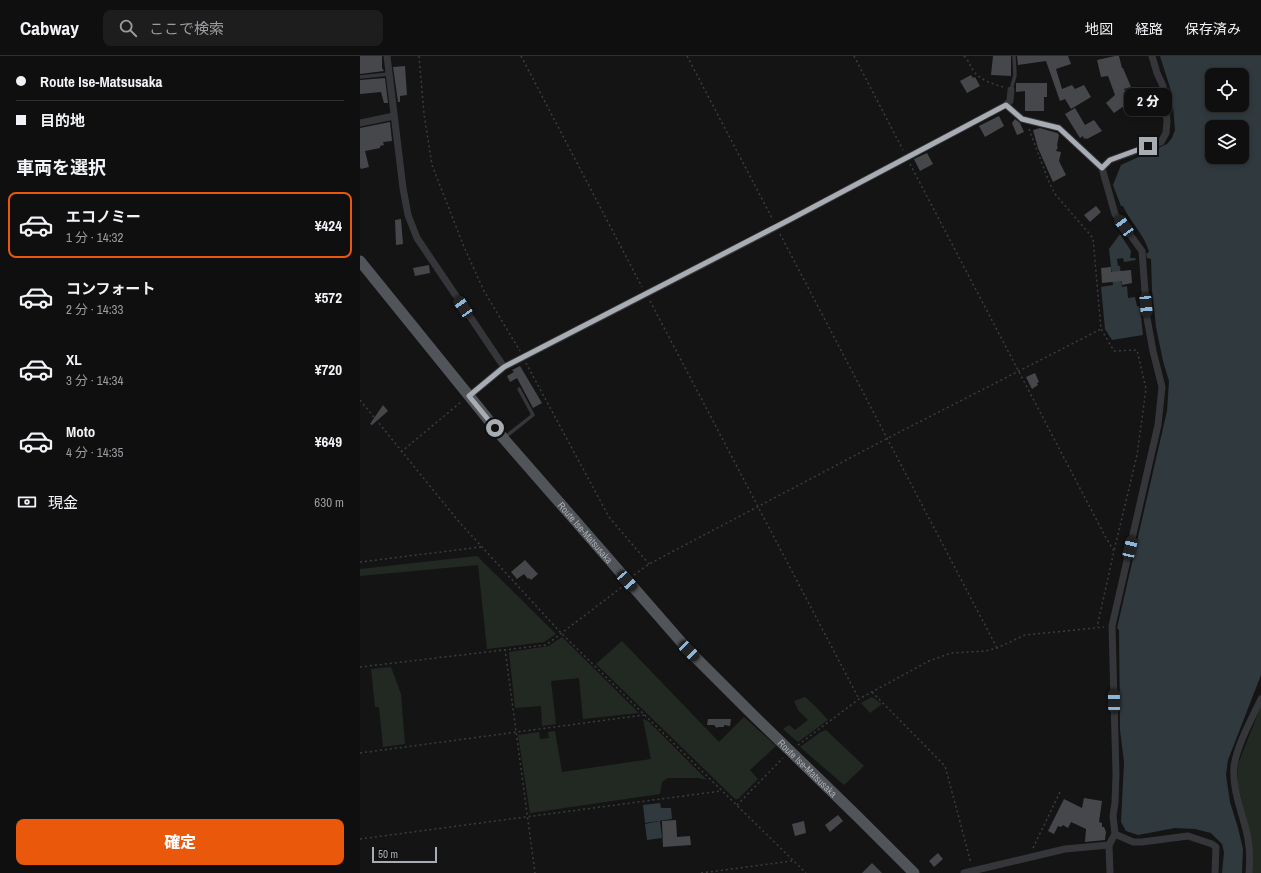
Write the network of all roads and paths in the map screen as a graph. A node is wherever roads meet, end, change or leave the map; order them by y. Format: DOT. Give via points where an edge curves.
graph roads {
  1 [pos="387,56"];
  2 [pos="419,56"];
  3 [pos="521,56"];
  4 [pos="687,56"];
  5 [pos="854,56"];
  6 [pos="964,56"];
  7 [pos="1014,56"];
  8 [pos="1152,56"];
  9 [pos="389,74"];
  10 [pos="360,77"];
  11 [pos="1011,90"];
  12 [pos="1006,105"];
  13 [pos="394,116"];
  14 [pos="1025,120"];
  15 [pos="360,123"];
  16 [pos="907,158"];
  17 [pos="1102,168"];
  18 [pos="776,226"];
  19 [pos="360,261"];
  20 [pos="646,294"];
  21 [pos="1101,329"];
  22 [pos="523,357"];
  23 [pos="504,367"];
  24 [pos="1018,371"];
  25 [pos="519,389"];
  26 [pos="469,396"];
  27 [pos="360,400"];
  28 [pos="888,438"];
  29 [pos="504,439"];
  30 [pos="401,452"];
  31 [pos="759,507"];
  32 [pos="482,547"];
  33 [pos="1114,551"];
  34 [pos="360,562"];
  35 [pos="649,564"];
  36 [pos="627,581"];
  37 [pos="561,633"];
  38 [pos="997,648"];
  39 [pos="506,649"];
  40 [pos="360,667"];
  41 [pos="872,692"];
  42 [pos="1261,699"];
  43 [pos="645,715"];
  44 [pos="516,732"];
  45 [pos="360,753"];
  46 [pos="1061,790"];
  47 [pos="722,791"];
  48 [pos="527,817"];
  49 [pos="1116,834"];
  50 [pos="360,839"];
  51 [pos="1109,845"];
  52 [pos="1030,858"];
  53 [pos="793,861"];
  54 [pos="973,871"];
  55 [pos="535,873"];
  56 [pos="701,873"];
  57 [pos="806,873"];
  58 [pos="914,873"];
  59 [pos="964,873"];
  60 [pos="1110,873"];
  61 [pos="1215,873"];
  62 [pos="1249,873"];
  1 -- 9 [label="street"];
  2 -- 22 [label="path" via="432,165 484,291"];
  3 -- 20 [label="path"];
  4 -- 18 [label="path"];
  5 -- 16 [label="path"];
  6 -- 11 [label="path" via="980,78"];
  7 -- 11 [label="lane" via="1015,75"];
  8 -- 17 [label="street" via="1163,86 1166,133 1161,142 1110,160"];
  9 -- 10 [label="lane"];
  9 -- 13 [label="street"];
  11 -- 12 [label="street" via="1010,101"];
  12 -- 14 [label="street"];
  12 -- 16 [label="street"];
  13 -- 15 [label="street"];
  13 -- 23 [label="street" via="408,215 417,238"];
  14 -- 17 [label="street" via="1059,128"];
  14 -- 21 [label="path" via="1055,194 1093,238"];
  16 -- 18 [label="street"];
  16 -- 24 [label="path"];
  17 -- 49 [label="street" via="1115,214 1142,250 1148,318 1162,387 1158,425 1112,626 1116,774 1113,816"];
  18 -- 20 [label="street"];
  18 -- 28 [label="path"];
  19 -- 26 [label="main road, Route Ise-Matsusaka"];
  20 -- 22 [label="street"];
  20 -- 31 [label="path"];
  21 -- 24 [label="path"];
  21 -- 33 [label="path" via="1114,351 1136,350 1146,390 1137,455"];
  22 -- 23 [label="street"];
  22 -- 35 [label="path" via="609,517"];
  23 -- 26 [label="street"];
  24 -- 28 [label="path"];
  24 -- 33 [label="path"];
  25 -- 29 [label="lane" via="533,415"];
  26 -- 29 [label="main road, Route Ise-Matsusaka"];
  26 -- 30 [label="path"];
  27 -- 30 [label="path"];
  28 -- 31 [label="path"];
  28 -- 38 [label="path"];
  29 -- 36 [label="main road, Route Ise-Matsusaka"];
  30 -- 32 [label="path"];
  31 -- 35 [label="path"];
  31 -- 41 [label="path" via="859,699"];
  32 -- 34 [label="path"];
  32 -- 37 [label="path"];
  33 -- 38 [label="path" via="1097,627 1025,635"];
  35 -- 36 [label="path"];
  36 -- 37 [label="path"];
  36 -- 58 [label="main road, Route Ise-Matsusaka" via="694,656"];
  37 -- 39 [label="path" via="546,645"];
  37 -- 43 [label="path"];
  38 -- 41 [label="path" via="951,653 929,661"];
  39 -- 40 [label="path"];
  39 -- 44 [label="path"];
  41 -- 54 [label="path" via="944,766"];
  42 -- 62 [label="street" via="1238,750 1234,766 1238,802 1249,840"];
  43 -- 44 [label="path"];
  43 -- 47 [label="path"];
  44 -- 45 [label="path"];
  44 -- 48 [label="path"];
  46 -- 52 [label="path"];
  47 -- 48 [label="path"];
  47 -- 53 [label="path"];
  48 -- 50 [label="path"];
  48 -- 55 [label="path"];
  49 -- 51 [label="street"];
  49 -- 61 [label="street" via="1132,842 1188,836 1207,842 1216,847"];
  51 -- 52 [label="street" via="1065,849"];
  51 -- 60 [label="street"];
  52 -- 54 [label="street"];
  53 -- 56 [label="path"];
  53 -- 57 [label="path"];
  54 -- 59 [label="street"];
}
